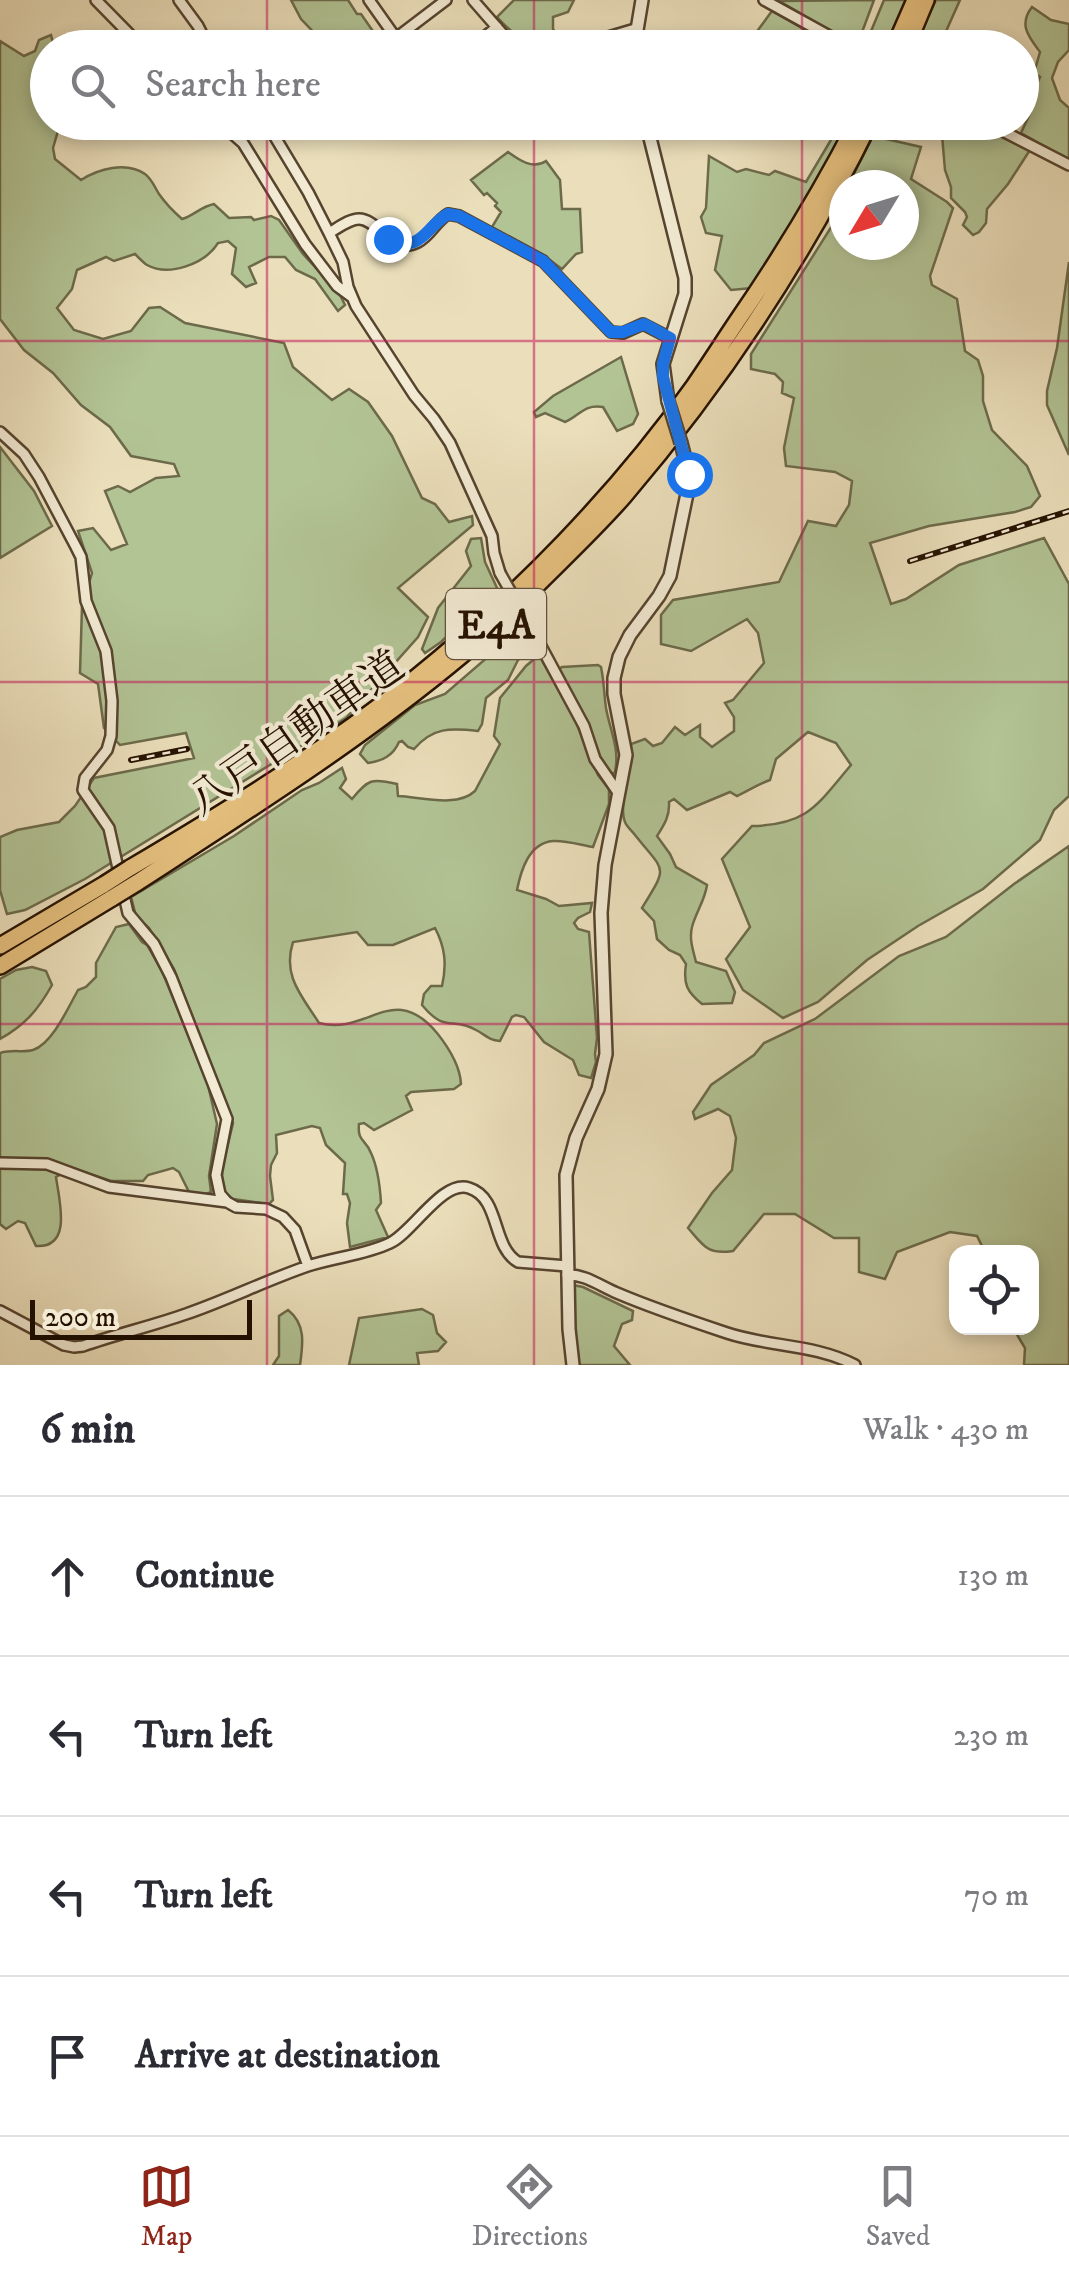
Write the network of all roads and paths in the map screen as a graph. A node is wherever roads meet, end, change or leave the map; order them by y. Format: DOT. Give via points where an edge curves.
graph roads {
  1 [pos="96,0"];
  2 [pos="179,0"];
  3 [pos="368,0"];
  4 [pos="446,0"];
  5 [pos="473,0"];
  6 [pos="642,0"];
  7 [pos="764,0"];
  8 [pos="915,0"];
  9 [pos="926,0"];
  10 [pos="497,27"];
  11 [pos="125,30"];
  12 [pos="200,30"];
  13 [pos="390,30"];
  14 [pos="407,30"];
  15 [pos="493,30"];
  16 [pos="500,30"];
  17 [pos="635,30"];
  18 [pos="819,30"];
  19 [pos="902,30"];
  20 [pos="914,30"];
  21 [pos="240,140"];
  22 [pos="277,140"];
  23 [pos="651,140"];
  24 [pos="847,140"];
  25 [pos="860,140"];
  26 [pos="1020,140"];
  27 [pos="1069,165"];
  28 [pos="329,233"];
  29 [pos="352,296"];
  30 [pos="670,338"];
  31 [pos="0,432"];
  32 [pos="619,794"];
  33 [pos="134,875"];
  34 [pos="109,891"];
  35 [pos="0,946"];
  36 [pos="0,966"];
  37 [pos="0,1164"];
  38 [pos="227,1202"];
  39 [pos="308,1266"];
  40 [pos="567,1270"];
  41 [pos="0,1311"];
  42 [pos="573,1365"];
  43 [pos="855,1365"];
  1 -- 11 [label="street"];
  2 -- 12 [label="street"];
  3 -- 13 [label="street"];
  4 -- 14 [label="street"];
  5 -- 10 [label="street"];
  6 -- 17 [label="street"];
  7 -- 18 [label="street"];
  8 -- 19 [label="highway"];
  9 -- 20 [label="highway"];
  10 -- 15 [label="street"];
  10 -- 16 [label="street"];
  21 -- 29 [label="street" via="305,244"];
  22 -- 28 [label="street"];
  23 -- 30 [label="street" via="686,278"];
  24 -- 33 [label="highway, 八戸自動車道 / E4A" via="813,205 693,387 554,550 413,680"];
  25 -- 33 [label="highway, 八戸自動車道 / E4A" via="759,316 622,498 465,653 420,688 324,761"];
  26 -- 27 [label="street"];
  28 -- 29 [label="street"];
  28 -- 30 [label="street" via="358,219 409,244 448,214 459,216 543,261 611,332 644,324"];
  29 -- 32 [label="street, bridge" via="444,432 492,536 500,573"];
  30 -- 32 [label="street, bridge" via="663,377 689,484 670,576 630,635 614,678 626,754"];
  31 -- 38 [label="street" via="40,477 81,558 86,600 106,650 112,702 107,750 83,790 109,828 128,912 171,978 227,1119 216,1175"];
  32 -- 40 [label="street" via="600,913 606,1054 566,1175"];
  33 -- 34 [label="highway, 八戸自動車道 / E4A, bridge"];
  34 -- 35 [label="highway, 八戸自動車道 / E4A"];
  34 -- 36 [label="highway, 八戸自動車道 / E4A"];
  37 -- 38 [label="street" via="47,1164 109,1187"];
  38 -- 39 [label="street" via="284,1217 296,1230"];
  39 -- 40 [label="street" via="390,1244 459,1186 486,1201 512,1258"];
  39 -- 41 [label="street" via="74,1348"];
  40 -- 42 [label="street"];
  40 -- 43 [label="street" via="728,1333 820,1351"];
}
